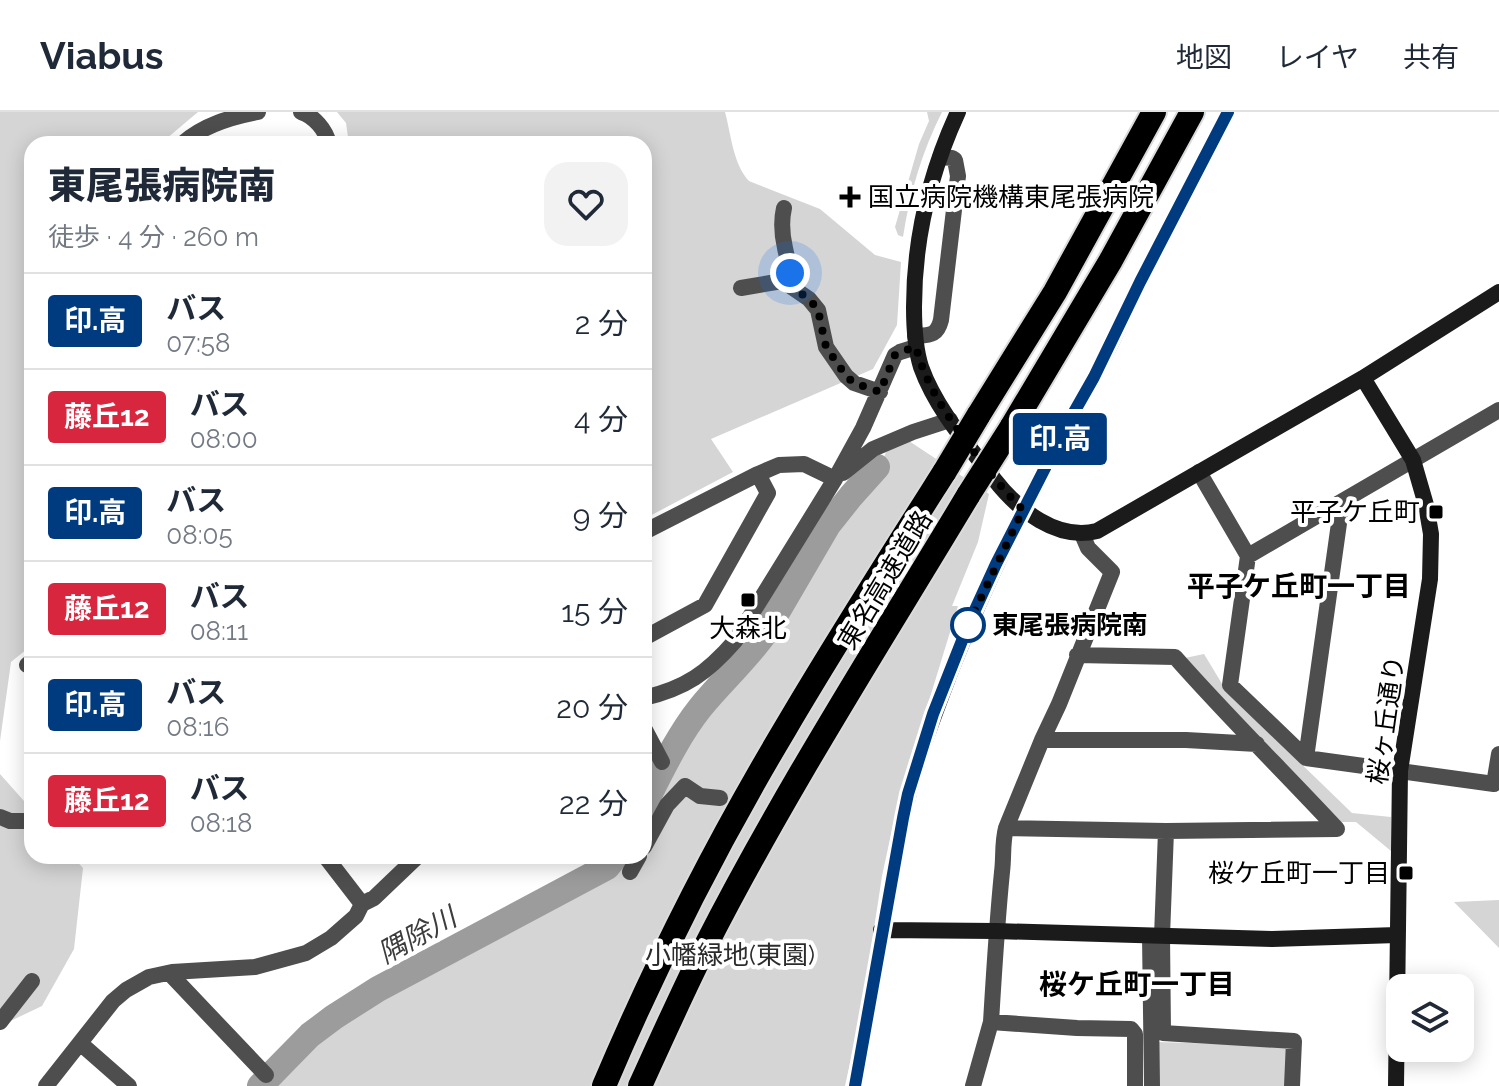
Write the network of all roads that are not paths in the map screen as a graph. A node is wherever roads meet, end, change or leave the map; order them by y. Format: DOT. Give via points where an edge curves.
graph roads {
  1 [pos="258,112"];
  2 [pos="301,112"];
  3 [pos="958,112"];
  4 [pos="1154,112"];
  5 [pos="1192,112"];
  6 [pos="1228,112"];
  7 [pos="192,136"];
  8 [pos="327,136"];
  9 [pos="940,157"];
  10 [pos="784,208"];
  11 [pos="788,280"];
  12 [pos="741,288"];
  13 [pos="1499,292"];
  14 [pos="916,342"];
  15 [pos="1363,378"];
  16 [pos="880,392"];
  17 [pos="1498,417"];
  18 [pos="950,420"];
  19 [pos="1413,460"];
  20 [pos="1199,472"];
  21 [pos="758,474"];
  22 [pos="835,479"];
  23 [pos="1342,502"];
  24 [pos="1023,510"];
  25 [pos="652,528"];
  26 [pos="1082,534"];
  27 [pos="1248,556"];
  28 [pos="652,634"];
  29 [pos="1077,655"];
  30 [pos="652,696"];
  31 [pos="1042,740"];
  32 [pos="652,743"];
  33 [pos="1257,744"];
  34 [pos="1499,754"];
  35 [pos="1306,758"];
  36 [pos="662,762"];
  37 [pos="1400,771"];
  38 [pos="720,798"];
  39 [pos="0,817"];
  40 [pos="24,821"];
  41 [pos="1006,828"];
  42 [pos="1166,831"];
  43 [pos="652,832"];
  44 [pos="331,864"];
  45 [pos="410,864"];
  46 [pos="634,864"];
  47 [pos="630,872"];
  48 [pos="362,904"];
  49 [pos="881,930"];
  50 [pos="996,931"];
  51 [pos="1397,935"];
  52 [pos="1156,936"];
  53 [pos="172,972"];
  54 [pos="32,981"];
  55 [pos="0,1022"];
  56 [pos="991,1022"];
  57 [pos="80,1043"];
  58 [pos="266,1075"];
  59 [pos="46,1086"];
  60 [pos="129,1086"];
  61 [pos="604,1086"];
  62 [pos="640,1086"];
  63 [pos="855,1086"];
  64 [pos="973,1086"];
  65 [pos="1135,1086"];
  66 [pos="1152,1086"];
  67 [pos="1292,1086"];
  68 [pos="1396,1086"];
  1 -- 7 [label="street" via="235,116"];
  2 -- 8 [label="street"];
  3 -- 9 [label="street"];
  4 -- 61 [label="highway, 東名高速道路, bridge" via="1055,292 725,835"];
  5 -- 62 [label="highway, 東名高速道路, bridge" via="1111,260 809,760 704,948"];
  6 -- 24 [label="street"];
  9 -- 14 [label="street" via="915,262"];
  9 -- 14 [label="street" via="955,160 958,176 941,320 935,333"];
  10 -- 11 [label="street"];
  11 -- 12 [label="street"];
  11 -- 16 [label="street" via="818,310 826,347 846,376"];
  13 -- 15 [label="street"];
  14 -- 16 [label="street" via="895,355"];
  14 -- 18 [label="street" via="921,368"];
  15 -- 19 [label="street, 桜ヶ丘通り"];
  15 -- 20 [label="street"];
  16 -- 22 [label="street"];
  17 -- 19 [label="street"];
  18 -- 22 [label="street" via="873,449"];
  18 -- 24 [label="street"];
  19 -- 23 [label="street"];
  19 -- 37 [label="street, 桜ヶ丘通り" via="1431,534 1430,579"];
  20 -- 26 [label="street" via="1097,531"];
  20 -- 27 [label="street"];
  21 -- 22 [label="street" via="779,465 804,464"];
  21 -- 25 [label="street"];
  21 -- 28 [label="street" via="768,493 705,605"];
  22 -- 30 [label="street" via="735,641 696,678"];
  23 -- 27 [label="street"];
  23 -- 35 [label="street"];
  24 -- 26 [label="street" via="1059,530"];
  24 -- 49 [label="street" via="969,623 929,725 908,794"];
  26 -- 29 [label="street" via="1112,572"];
  27 -- 35 [label="street" via="1230,685"];
  29 -- 31 [label="street"];
  29 -- 33 [label="street" via="1175,657"];
  31 -- 33 [label="street"];
  31 -- 41 [label="street"];
  32 -- 36 [label="street"];
  33 -- 42 [label="street" via="1337,829"];
  34 -- 37 [label="street" via="1494,784"];
  35 -- 37 [label="street"];
  37 -- 51 [label="street, 桜ヶ丘通り"];
  38 -- 43 [label="street" via="700,796 685,786"];
  39 -- 40 [label="street"];
  41 -- 42 [label="street"];
  41 -- 50 [label="street"];
  42 -- 52 [label="street"];
  44 -- 48 [label="street"];
  45 -- 48 [label="street"];
  46 -- 47 [label="street"];
  48 -- 53 [label="street" via="331,938 306,953 255,967"];
  49 -- 50 [label="street"];
  49 -- 63 [label="street"];
  50 -- 52 [label="street"];
  50 -- 56 [label="street"];
  51 -- 52 [label="street"];
  51 -- 68 [label="street, 桜ヶ丘通り"];
  52 -- 66 [label="street"];
  52 -- 67 [label="street" via="1163,1033 1294,1041"];
  53 -- 57 [label="street" via="126,990"];
  53 -- 58 [label="street"];
  54 -- 55 [label="street"];
  56 -- 64 [label="street"];
  56 -- 65 [label="street" via="1131,1029"];
  57 -- 59 [label="street"];
  57 -- 60 [label="street"];
}
